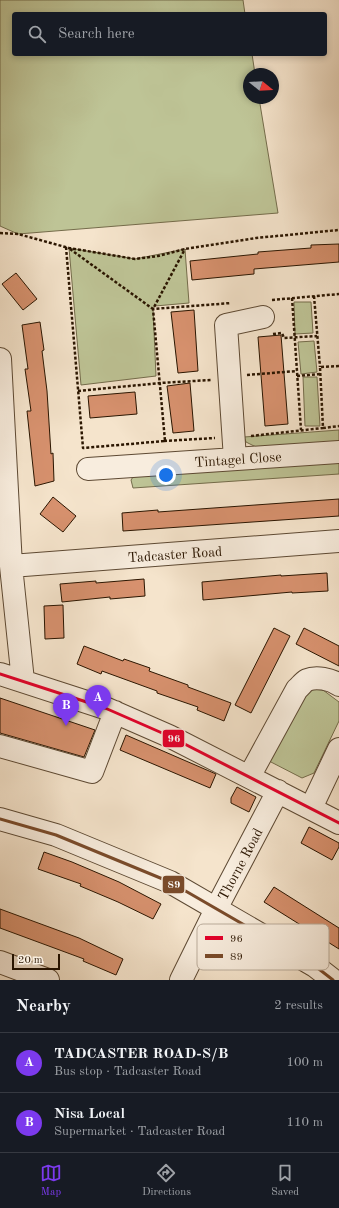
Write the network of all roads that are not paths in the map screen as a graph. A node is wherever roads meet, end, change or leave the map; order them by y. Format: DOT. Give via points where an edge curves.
graph roads {
  1 [pos="265,326"];
  2 [pos="0,359"];
  3 [pos="339,452"];
  4 [pos="235,459"];
  5 [pos="88,469"];
  6 [pos="339,541"];
  7 [pos="11,566"];
  8 [pos="0,674"];
  9 [pos="23,681"];
  10 [pos="339,685"];
  11 [pos="115,712"];
  12 [pos="0,746"];
  13 [pos="339,749"];
  14 [pos="249,777"];
  15 [pos="278,792"];
  16 [pos="311,808"];
  17 [pos="0,819"];
  18 [pos="339,823"];
  19 [pos="216,909"];
  20 [pos="209,924"];
  21 [pos="242,924"];
  22 [pos="197,948"];
  23 [pos="0,962"];
  24 [pos="320,970"];
  25 [pos="48,980"];
  26 [pos="181,980"];
  27 [pos="333,980"];
  1 -- 4 [label="street" via="226,326"];
  2 -- 7 [label="street"];
  3 -- 4 [label="street, Tintagel Close"];
  4 -- 5 [label="street, Tintagel Close"];
  6 -- 7 [label="street, Tadcaster Road"];
  7 -- 9 [label="street"];
  8 -- 9 [label="street"];
  9 -- 11 [label="street"];
  10 -- 14 [label="street" via="319,678 306,680 297,689"];
  11 -- 12 [label="street" via="92,772"];
  11 -- 14 [label="street"];
  13 -- 16 [label="street"];
  14 -- 15 [label="street"];
  15 -- 16 [label="street"];
  15 -- 19 [label="street, Thorne Road"];
  16 -- 18 [label="street"];
  17 -- 19 [label="street" via="56,835 170,882"];
  19 -- 20 [label="street, Thorne Road"];
  19 -- 21 [label="street"];
  22 -- 26 [label="street, Thorne Road"];
  23 -- 25 [label="street"];
  24 -- 27 [label="street"];
}
